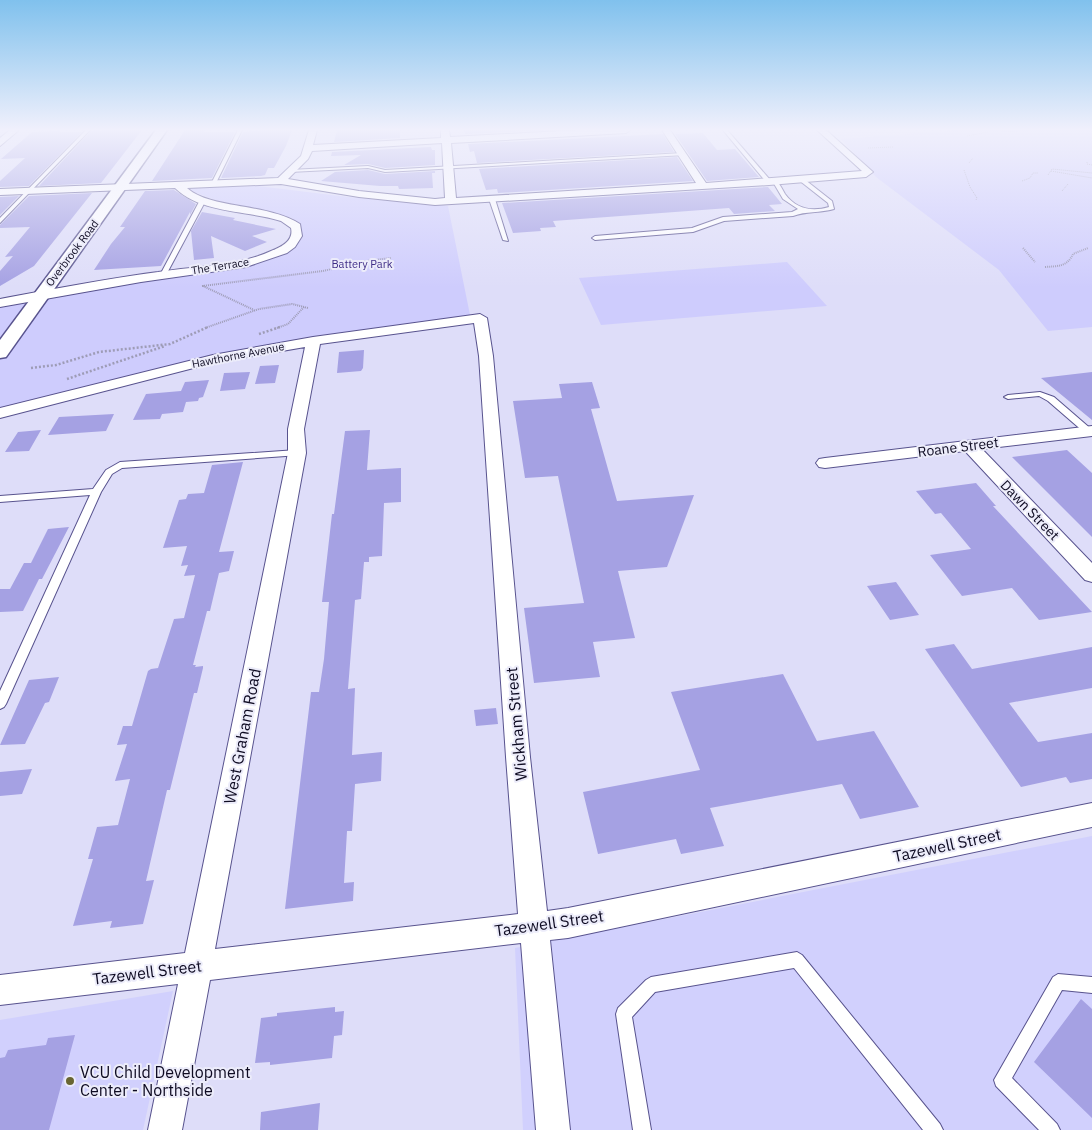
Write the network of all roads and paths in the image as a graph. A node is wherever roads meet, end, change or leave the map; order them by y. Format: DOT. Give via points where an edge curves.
graph roads {
  1 [pos="773,182"];
  2 [pos="36,183"];
  3 [pos="125,183"];
  4 [pos="213,183"];
  5 [pos="222,183"];
  6 [pos="291,183"];
  7 [pos="450,183"];
  8 [pos="701,183"];
  9 [pos="760,183"];
  10 [pos="805,183"];
  11 [pos="968,183"];
  12 [pos="1068,184"];
  13 [pos="178,186"];
  14 [pos="703,186"];
  15 [pos="122,187"];
  16 [pos="28,191"];
  17 [pos="1062,191"];
  18 [pos="0,192"];
  19 [pos="492,199"];
  20 [pos="203,200"];
  21 [pos="976,200"];
  22 [pos="451,201"];
  23 [pos="802,210"];
  24 [pos="0,222"];
  25 [pos="596,238"];
  26 [pos="506,240"];
  27 [pos="1023,248"];
  28 [pos="1088,248"];
  29 [pos="391,258"];
  30 [pos="1035,262"];
  31 [pos="1045,267"];
  32 [pos="163,275"];
  33 [pos="196,286"];
  34 [pos="202,286"];
  35 [pos="39,296"];
  36 [pos="0,303"];
  37 [pos="304,307"];
  38 [pos="308,308"];
  39 [pos="254,310"];
  40 [pos="480,318"];
  41 [pos="252,336"];
  42 [pos="313,341"];
  43 [pos="170,344"];
  44 [pos="0,353"];
  45 [pos="121,361"];
  46 [pos="31,368"];
  47 [pos="1008,397"];
  48 [pos="0,413"];
  49 [pos="1090,431"];
  50 [pos="968,445"];
  51 [pos="297,453"];
  52 [pos="825,463"];
  53 [pos="96,492"];
  54 [pos="0,499"];
  55 [pos="1092,575"];
  56 [pos="0,704"];
  57 [pos="1092,815"];
  58 [pos="534,927"];
  59 [pos="196,967"];
  60 [pos="1092,985"];
  61 [pos="0,990"];
  62 [pos="165,1130"];
  63 [pos="553,1130"];
  64 [pos="642,1130"];
  65 [pos="934,1130"];
  66 [pos="1051,1130"];
  1 -- 23 [label="lane" via="781,194"];
  2 -- 16 [label="lane"];
  3 -- 15 [label="street, Overbrook Road"];
  4 -- 5 [label="street"];
  4 -- 13 [label="street"];
  6 -- 22 [label="street" via="359,194"];
  7 -- 22 [label="street"];
  8 -- 14 [label="street"];
  9 -- 14 [label="street"];
  10 -- 23 [label="lane" via="830,202 832,208 817,212"];
  11 -- 21 [label="path"];
  12 -- 17 [label="path"];
  13 -- 15 [label="street"];
  13 -- 20 [label="street, The Terrace"];
  14 -- 19 [label="street"];
  15 -- 16 [label="street"];
  15 -- 35 [label="street, Overbrook Road"];
  16 -- 18 [label="street"];
  16 -- 24 [label="lane"];
  19 -- 22 [label="street"];
  19 -- 26 [label="lane"];
  20 -- 32 [label="lane"];
  20 -- 32 [label="street, The Terrace" via="282,217 296,226 298,235 288,246 258,260"];
  23 -- 25 [label="lane" via="793,214 722,219 693,230"];
  27 -- 30 [label="path"];
  28 -- 31 [label="path" via="1073,254 1064,265"];
  29 -- 34 [label="path" via="323,271"];
  32 -- 35 [label="street, The Terrace"];
  33 -- 34 [label="path"];
  34 -- 39 [label="path"];
  35 -- 36 [label="street, The Terrace"];
  35 -- 44 [label="street, Overbrook Road"];
  37 -- 38 [label="path"];
  37 -- 39 [label="path" via="292,304"];
  37 -- 41 [label="path" via="288,324"];
  39 -- 43 [label="path"];
  40 -- 42 [label="street, Hawthorne Avenue"];
  40 -- 58 [label="street, Wickham Street" via="486,356"];
  42 -- 48 [label="street, Hawthorne Avenue" via="213,359"];
  42 -- 51 [label="street, West Graham Road" via="296,429"];
  43 -- 45 [label="path"];
  43 -- 46 [label="path" via="99,352 56,365"];
  47 -- 49 [label="lane" via="1040,394 1051,399"];
  49 -- 50 [label="street, Roane Street"];
  50 -- 52 [label="street, Roane Street"];
  50 -- 55 [label="street, Dawn Street"];
  51 -- 53 [label="lane" via="120,465 109,472"];
  51 -- 59 [label="street, West Graham Road"];
  53 -- 54 [label="lane"];
  53 -- 56 [label="lane"];
  57 -- 58 [label="street, Tazewell Street" via="568,923"];
  58 -- 59 [label="street, Tazewell Street"];
  58 -- 63 [label="street, Wickham Street"];
  59 -- 61 [label="street, Tazewell Street"];
  59 -- 62 [label="street, West Graham Road"];
  60 -- 66 [label="lane" via="1058,982 1002,1080"];
  64 -- 65 [label="lane" via="624,1014 651,985 797,960"];
}
